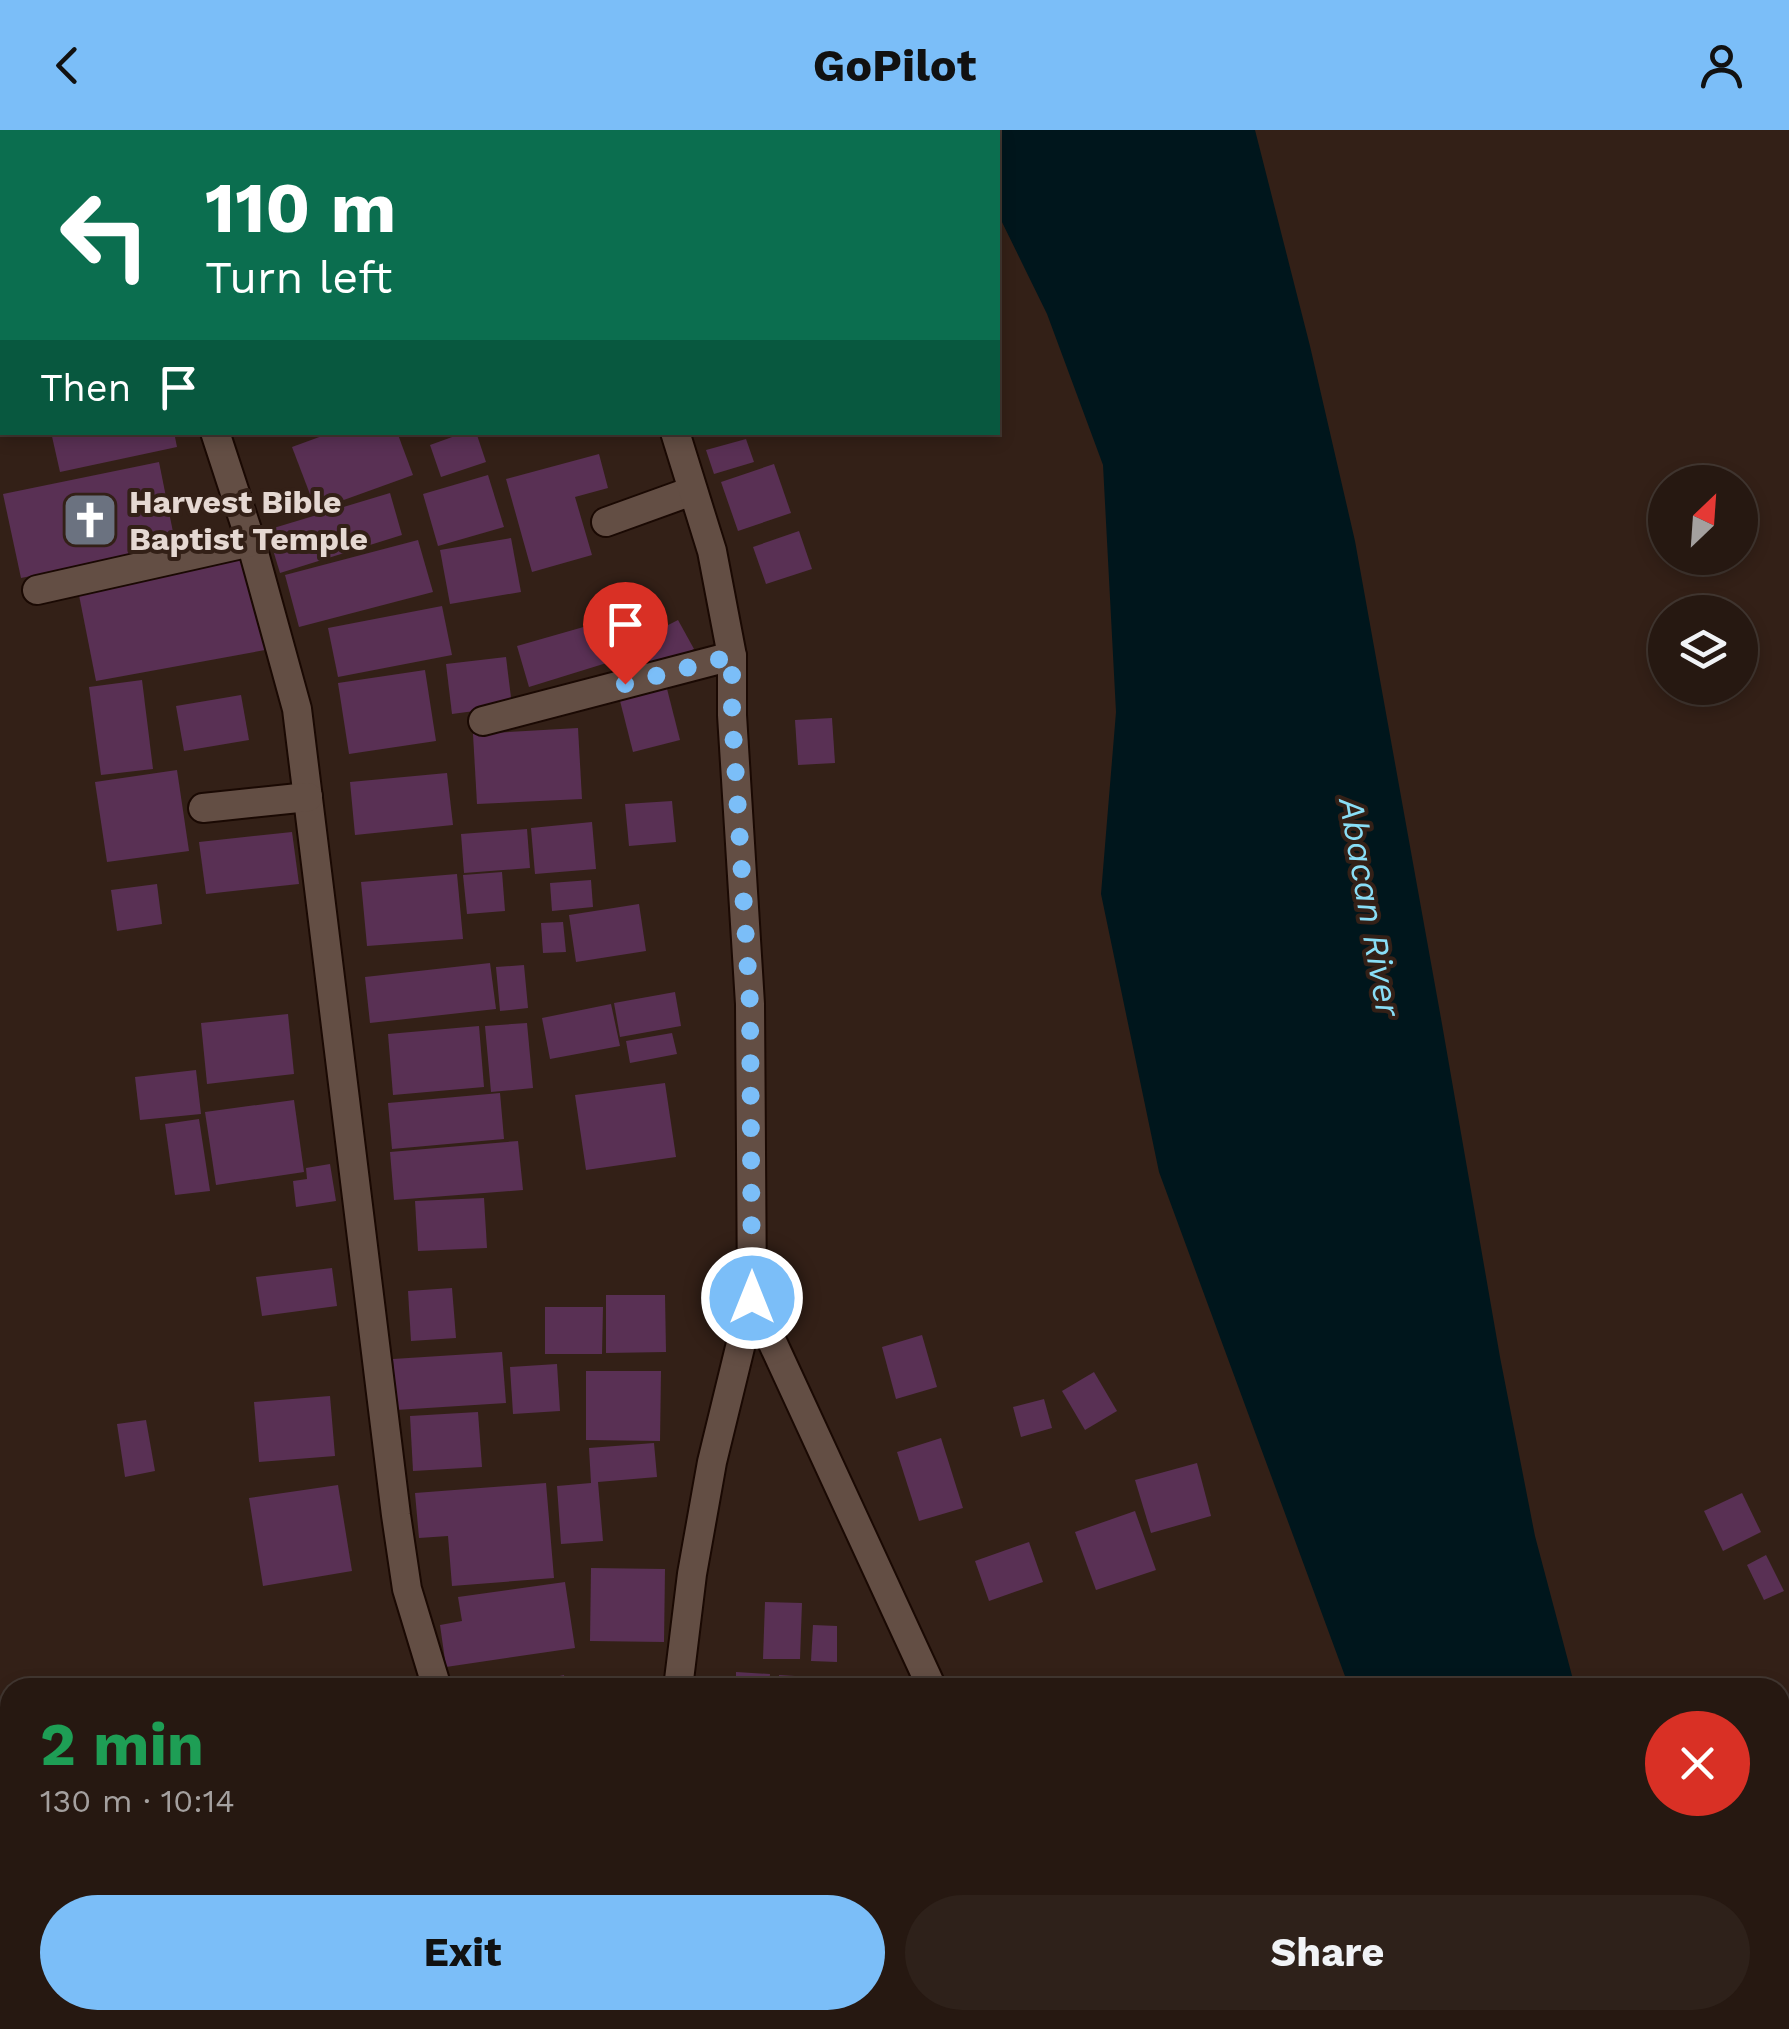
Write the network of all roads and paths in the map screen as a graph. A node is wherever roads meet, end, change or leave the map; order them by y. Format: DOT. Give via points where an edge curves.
graph roads {
  1 [pos="217,435"];
  2 [pos="677,435"];
  3 [pos="692,491"];
  4 [pos="606,522"];
  5 [pos="251,542"];
  6 [pos="37,590"];
  7 [pos="732,656"];
  8 [pos="484,720"];
  9 [pos="308,797"];
  10 [pos="203,808"];
  11 [pos="752,1298"];
  12 [pos="435,1678"];
  13 [pos="679,1678"];
  14 [pos="927,1678"];
  1 -- 5 [label="street"];
  2 -- 3 [label="street"];
  3 -- 4 [label="street"];
  3 -- 7 [label="street" via="712,551"];
  5 -- 6 [label="street"];
  5 -- 9 [label="street" via="298,709"];
  7 -- 8 [label="street"];
  7 -- 11 [label="street" via="750,1004"];
  9 -- 10 [label="street"];
  9 -- 12 [label="street" via="396,1515 407,1589"];
  11 -- 13 [label="street" via="712,1462"];
  11 -- 14 [label="street"];
}
